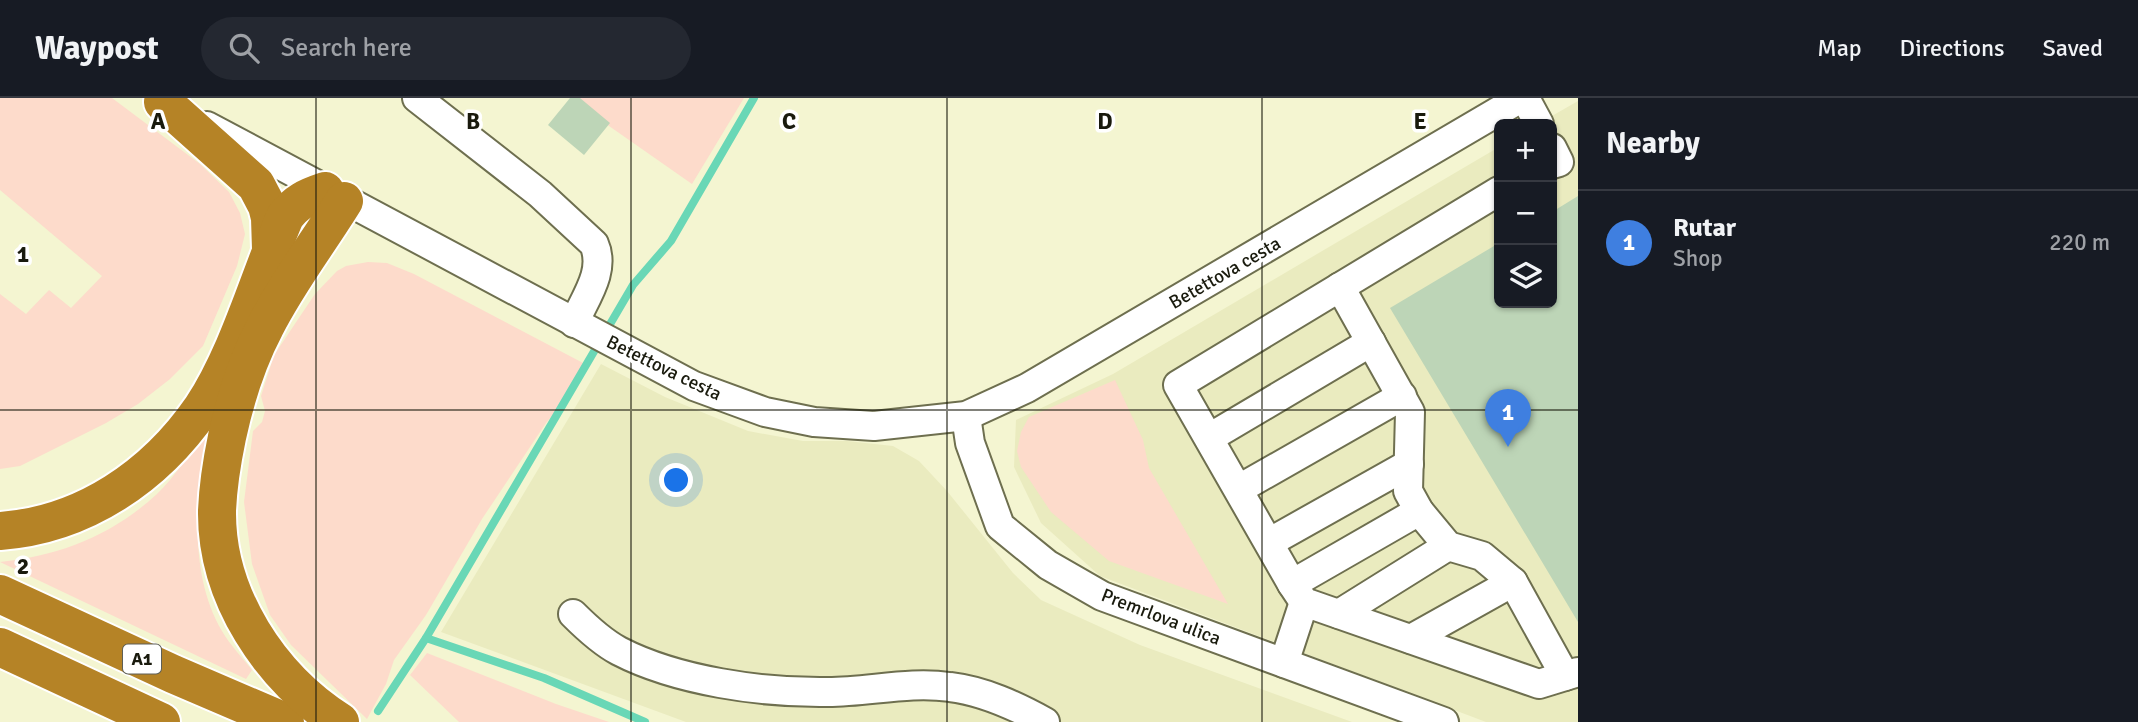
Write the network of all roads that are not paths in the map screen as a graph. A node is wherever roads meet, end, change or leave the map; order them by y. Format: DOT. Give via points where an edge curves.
graph roads {
  1 [pos="417,98"];
  2 [pos="1523,98"];
  3 [pos="159,100"];
  4 [pos="1536,119"];
  5 [pos="1494,194"];
  6 [pos="334,196"];
  7 [pos="271,249"];
  8 [pos="1340,287"];
  9 [pos="581,327"];
  10 [pos="1371,342"];
  11 [pos="1402,396"];
  12 [pos="965,416"];
  13 [pos="1209,438"];
  14 [pos="1409,464"];
  15 [pos="1238,489"];
  16 [pos="1419,511"];
  17 [pos="0,531"];
  18 [pos="1270,542"];
  19 [pos="1448,546"];
  20 [pos="1513,582"];
  21 [pos="1298,593"];
  22 [pos="0,594"];
  23 [pos="573,614"];
  24 [pos="1339,614"];
  25 [pos="1411,639"];
  26 [pos="0,647"];
  27 [pos="1284,663"];
  28 [pos="1571,674"];
  29 [pos="161,722"];
  30 [pos="285,722"];
  31 [pos="340,722"];
  32 [pos="1045,722"];
  33 [pos="1444,722"];
  1 -- 9 [label="street" via="540,194 594,243 598,270"];
  2 -- 4 [label="street"];
  2 -- 12 [label="street, Betettova cesta" via="1027,388"];
  3 -- 6 [label="street, Betettova cesta"];
  3 -- 7 [label="highway" via="256,185 270,218"];
  5 -- 8 [label="street"];
  6 -- 7 [label="highway" via="306,197 294,205"];
  6 -- 9 [label="street, Betettova cesta"];
  6 -- 31 [label="highway" via="264,327 247,369 223,456 217,513 225,568 249,627 288,680"];
  7 -- 17 [label="highway" via="229,356 203,406 158,461 104,501 38,526"];
  8 -- 10 [label="street"];
  8 -- 13 [label="street" via="1178,385"];
  9 -- 12 [label="street, Betettova cesta" via="694,386 765,412 814,422 874,426"];
  10 -- 11 [label="street"];
  10 -- 13 [label="street"];
  11 -- 14 [label="street" via="1410,412"];
  11 -- 15 [label="street"];
  12 -- 27 [label="street, Premrlova ulica" via="1000,526 1048,565 1102,596"];
  13 -- 15 [label="street"];
  14 -- 16 [label="street" via="1408,491"];
  14 -- 18 [label="street"];
  15 -- 18 [label="street"];
  16 -- 19 [label="street"];
  16 -- 21 [label="street"];
  18 -- 21 [label="street"];
  19 -- 20 [label="street" via="1482,556"];
  19 -- 24 [label="street"];
  20 -- 25 [label="street"];
  20 -- 28 [label="street"];
  21 -- 24 [label="street"];
  21 -- 27 [label="street"];
  22 -- 30 [label="highway, A1"];
  23 -- 32 [label="street" via="618,650 715,682 827,692 913,685 951,687 987,695"];
  24 -- 25 [label="street"];
  25 -- 28 [label="street" via="1539,684"];
  26 -- 29 [label="highway, A1"];
  27 -- 33 [label="street, Premrlova ulica"];
}
